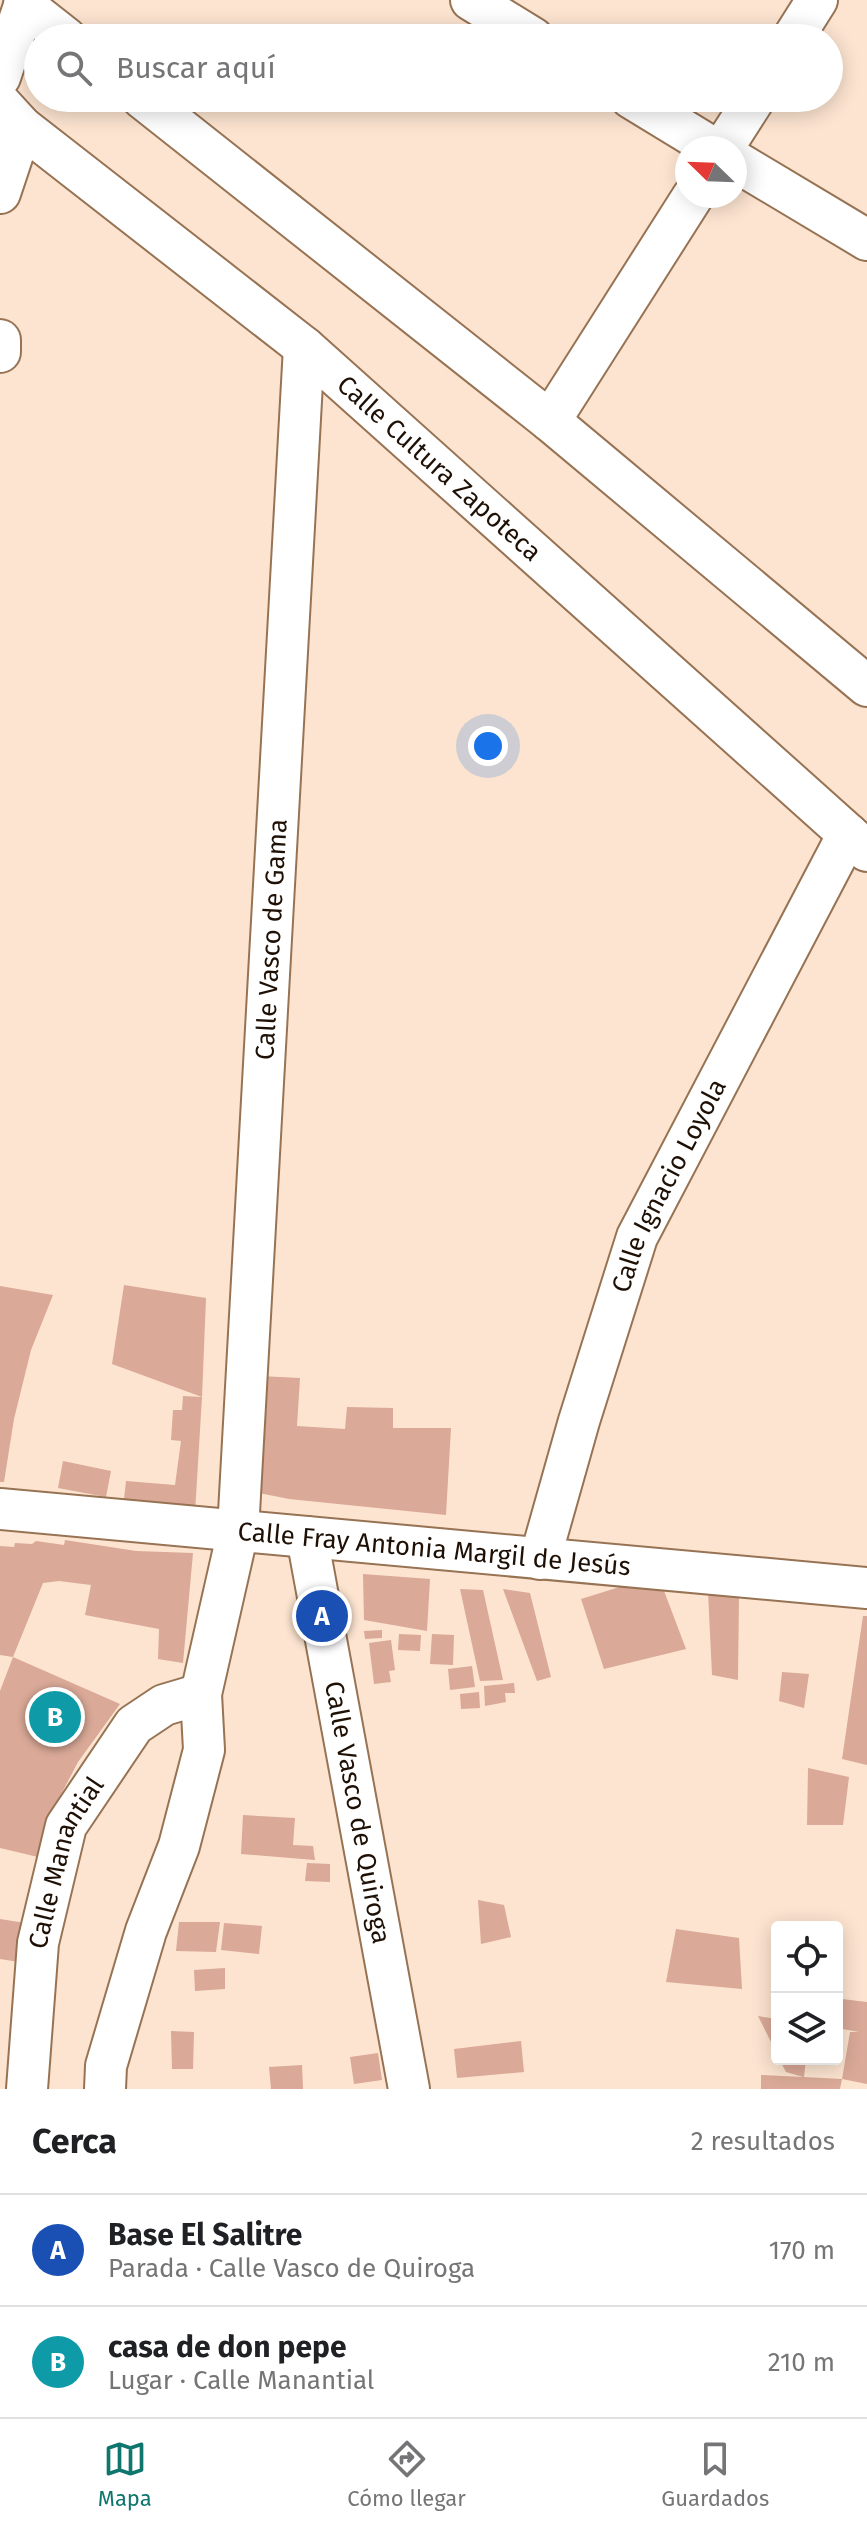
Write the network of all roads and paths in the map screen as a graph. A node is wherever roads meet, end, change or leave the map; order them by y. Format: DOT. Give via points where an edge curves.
graph roads {
  1 [pos="471,0"];
  2 [pos="817,0"];
  3 [pos="25,3"];
  4 [pos="50,24"];
  5 [pos="510,24"];
  6 [pos="802,24"];
  7 [pos="0,77"];
  8 [pos="160,112"];
  9 [pos="654,112"];
  10 [pos="746,112"];
  11 [pos="11,115"];
  12 [pos="693,136"];
  13 [pos="731,136"];
  14 [pos="747,168"];
  15 [pos="0,193"];
  16 [pos="685,208"];
  17 [pos="867,240"];
  18 [pos="0,340"];
  19 [pos="304,347"];
  20 [pos="0,352"];
  21 [pos="550,421"];
  22 [pos="867,686"];
  23 [pos="857,842"];
  24 [pos="0,1509"];
  25 [pos="238,1531"];
  26 [pos="307,1537"];
  27 [pos="540,1559"];
  28 [pos="867,1588"];
  29 [pos="201,1694"];
  30 [pos="27,2089"];
  31 [pos="105,2089"];
  32 [pos="409,2089"];
  1 -- 5 [label="street"];
  2 -- 6 [label="street"];
  3 -- 4 [label="street"];
  3 -- 7 [label="street"];
  8 -- 21 [label="street"];
  9 -- 12 [label="street"];
  10 -- 13 [label="street"];
  11 -- 15 [label="street"];
  11 -- 19 [label="street, Calle Cultura Zapoteca"];
  14 -- 17 [label="street"];
  16 -- 21 [label="street"];
  18 -- 20 [label="street"];
  19 -- 23 [label="street, Calle Cultura Zapoteca"];
  19 -- 25 [label="street, Calle Vasco de Gama"];
  21 -- 22 [label="street"];
  23 -- 27 [label="street, Calle Ignacio Loyola" via="637,1237"];
  24 -- 25 [label="street, Calle Fray Antonia Margil de Jesús"];
  25 -- 26 [label="street, Calle Fray Antonia Margil de Jesús"];
  25 -- 29 [label="street"];
  26 -- 27 [label="street, Calle Fray Antonia Margil de Jesús"];
  26 -- 32 [label="street, Calle Vasco de Quiroga"];
  27 -- 28 [label="street, Calle Fray Antonia Margil de Jesús"];
  29 -- 30 [label="street, Calle Manantial" via="164,1705 134,1725 66,1826 38,1943"];
  29 -- 31 [label="street" via="204,1750 179,1846 146,1931 106,2066"];
}
